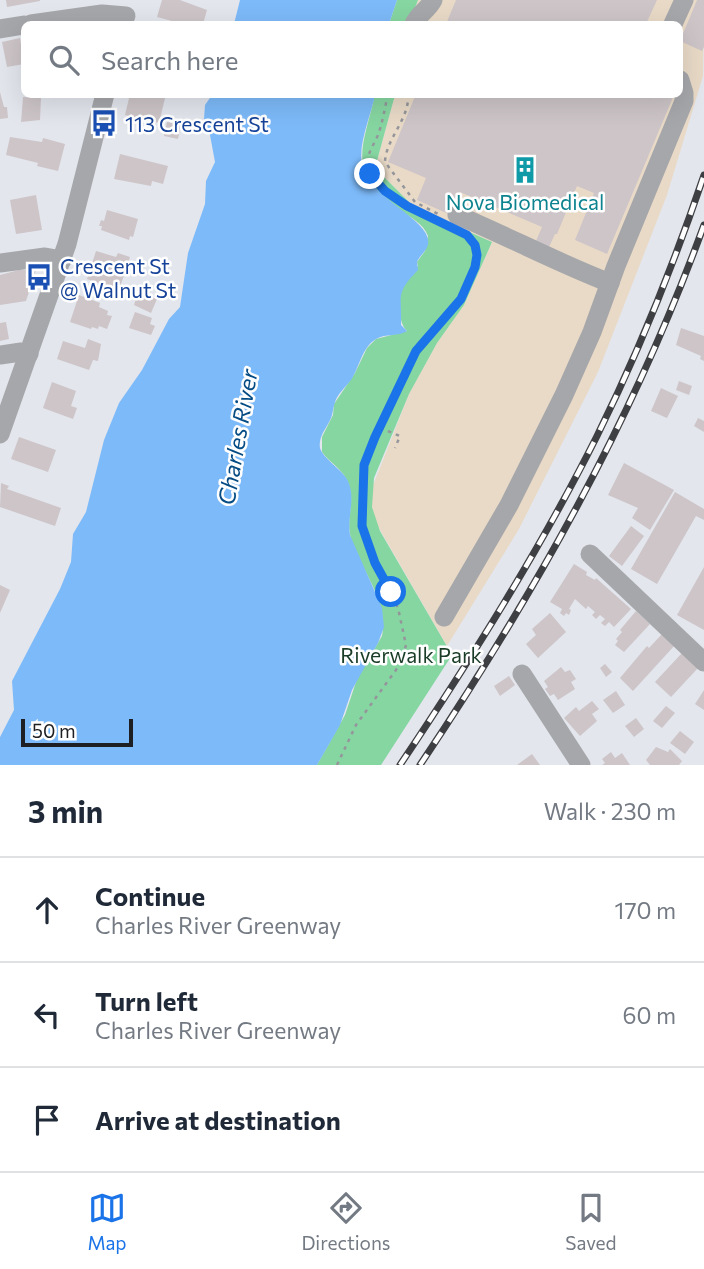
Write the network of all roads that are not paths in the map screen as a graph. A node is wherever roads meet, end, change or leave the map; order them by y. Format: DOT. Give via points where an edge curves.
graph roads {
  1 [pos="684,0"];
  2 [pos="432,10"];
  3 [pos="126,13"];
  4 [pos="52,21"];
  5 [pos="416,21"];
  6 [pos="674,21"];
  7 [pos="21,26"];
  8 [pos="0,29"];
  9 [pos="683,90"];
  10 [pos="104,98"];
  11 [pos="451,220"];
  12 [pos="62,260"];
  13 [pos="0,263"];
  14 [pos="610,283"];
  15 [pos="29,354"];
  16 [pos="0,355"];
  17 [pos="0,434"];
  18 [pos="590,554"];
  19 [pos="444,617"];
  20 [pos="704,662"];
  21 [pos="522,674"];
  22 [pos="581,765"];
  1 -- 6 [label="street"];
  2 -- 5 [label="street"];
  3 -- 4 [label="street"];
  7 -- 8 [label="street"];
  9 -- 14 [label="street" via="684,101"];
  10 -- 12 [label="street"];
  11 -- 14 [label="street" via="513,239"];
  12 -- 13 [label="street" via="45,257"];
  12 -- 15 [label="street"];
  14 -- 19 [label="street" via="547,433"];
  15 -- 16 [label="street"];
  15 -- 17 [label="street"];
  18 -- 20 [label="street"];
  21 -- 22 [label="street"];
}
